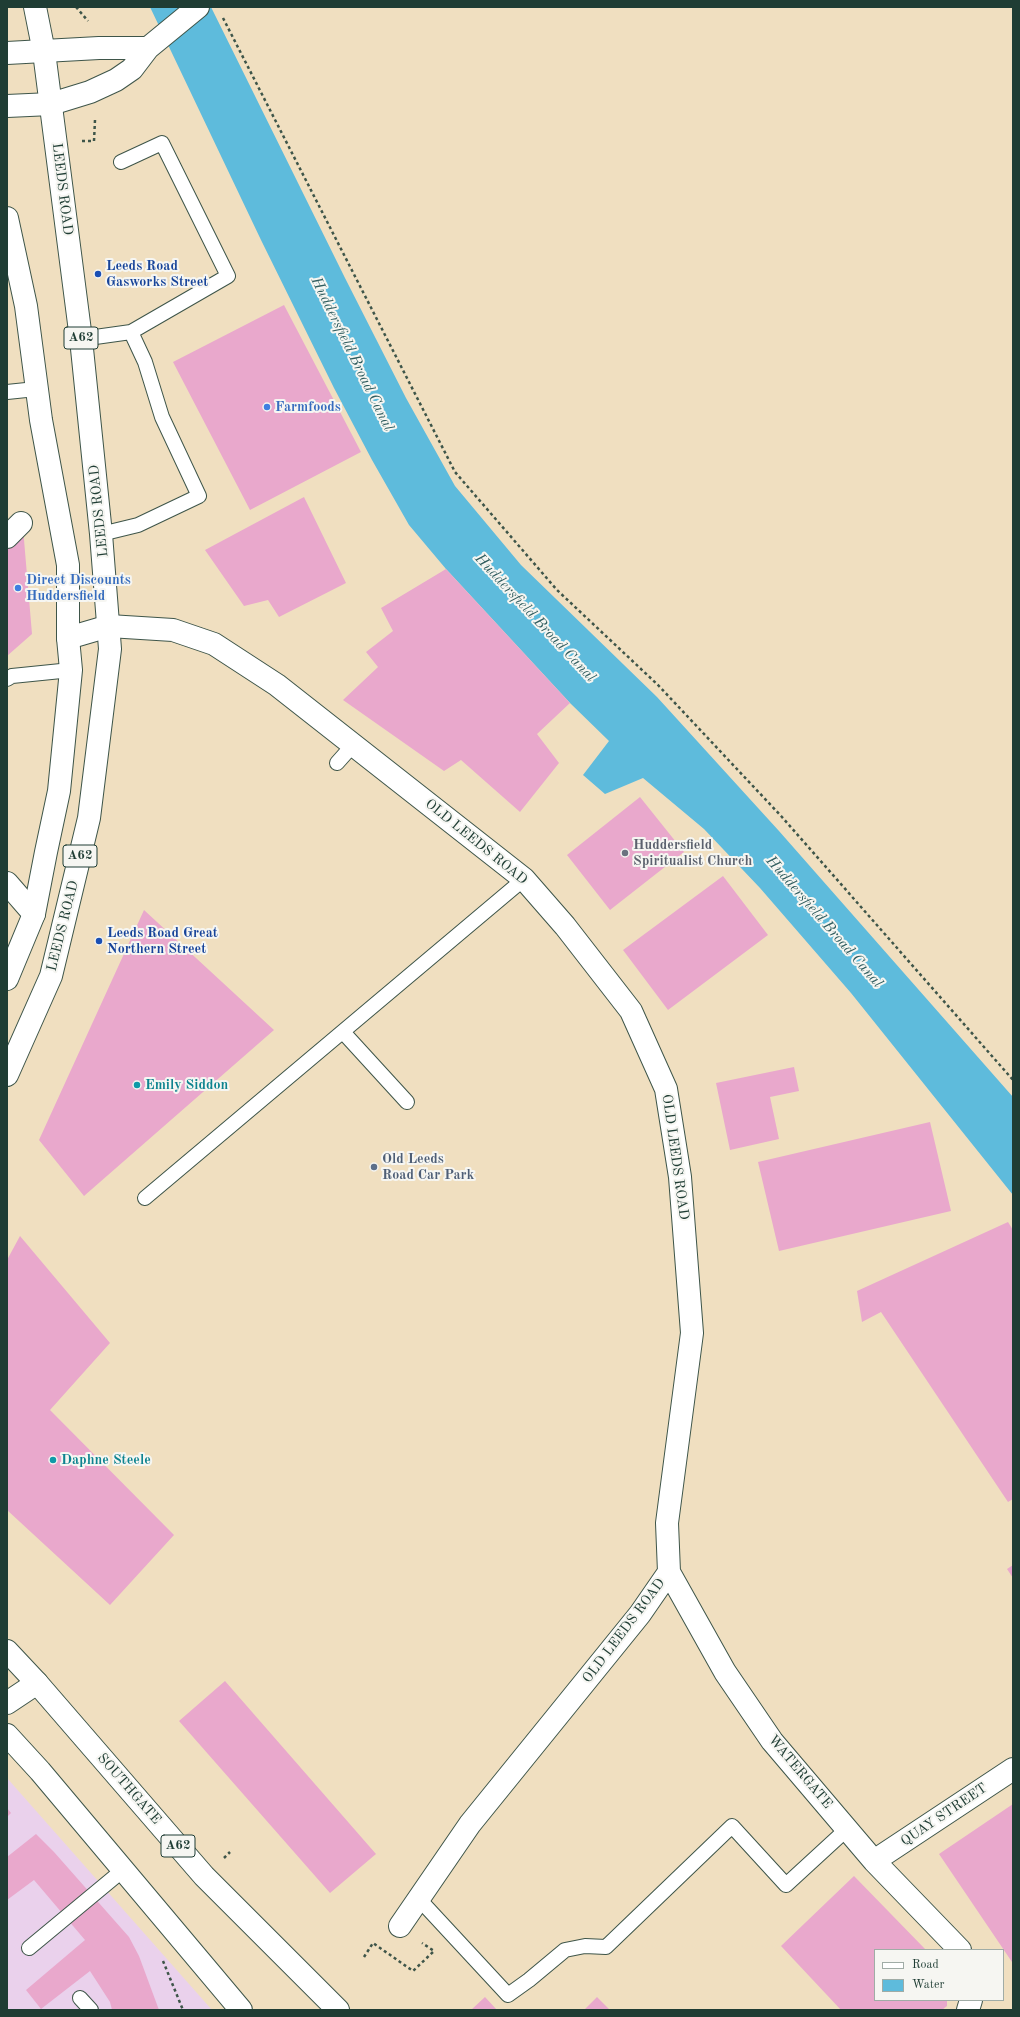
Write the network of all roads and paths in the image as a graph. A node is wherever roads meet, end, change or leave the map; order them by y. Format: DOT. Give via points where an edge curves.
graph roads {
  1 [pos="35,7"];
  2 [pos="198,7"];
  3 [pos="221,14"];
  4 [pos="148,48"];
  5 [pos="44,52"];
  6 [pos="7,53"];
  7 [pos="51,104"];
  8 [pos="7,106"];
  9 [pos="121,162"];
  10 [pos="7,218"];
  11 [pos="131,332"];
  12 [pos="81,339"];
  13 [pos="36,389"];
  14 [pos="7,392"];
  15 [pos="101,534"];
  16 [pos="109,626"];
  17 [pos="68,638"];
  18 [pos="71,670"];
  19 [pos="7,679"];
  20 [pos="353,745"];
  21 [pos="337,763"];
  22 [pos="524,879"];
  23 [pos="7,883"];
  24 [pos="34,914"];
  25 [pos="7,979"];
  26 [pos="343,1032"];
  27 [pos="7,1075"];
  28 [pos="1013,1080"];
  29 [pos="407,1102"];
  30 [pos="146,1198"];
  31 [pos="669,1572"];
  32 [pos="7,1651"];
  33 [pos="37,1683"];
  34 [pos="7,1703"];
  35 [pos="7,1735"];
  36 [pos="1013,1769"];
  37 [pos="847,1828"];
  38 [pos="874,1861"];
  39 [pos="122,1870"];
  40 [pos="419,1899"];
  41 [pos="400,1926"];
  42 [pos="29,1948"];
  43 [pos="959,1949"];
  44 [pos="80,1998"];
  45 [pos="332,2007"];
  46 [pos="90,2010"];
  47 [pos="241,2010"];
  1 -- 5 [label="main road, LEEDS ROAD / A62"];
  2 -- 4 [label="main road"];
  3 -- 28 [label="path" via="455,472 557,590 658,685 782,817"];
  4 -- 5 [label="main road"];
  4 -- 7 [label="main road" via="132,69 116,80 90,92"];
  5 -- 6 [label="main road"];
  5 -- 7 [label="main road, LEEDS ROAD / A62"];
  7 -- 8 [label="main road"];
  7 -- 12 [label="main road, LEEDS ROAD / A62"];
  9 -- 11 [label="lane" via="162,143 228,276"];
  10 -- 13 [label="main road, A62" via="26,306"];
  11 -- 12 [label="lane"];
  11 -- 15 [label="lane" via="145,362 162,417 199,496 138,525"];
  12 -- 15 [label="main road, LEEDS ROAD / A62"];
  13 -- 14 [label="lane"];
  13 -- 17 [label="main road, A62" via="68,565"];
  15 -- 16 [label="main road, LEEDS ROAD / A62"];
  16 -- 17 [label="main road, OLD LEEDS ROAD"];
  16 -- 20 [label="main road, OLD LEEDS ROAD" via="173,630 214,644 277,685"];
  16 -- 27 [label="main road, LEEDS ROAD / A62" via="110,649 89,818 52,976"];
  17 -- 18 [label="main road, A62"];
  18 -- 19 [label="lane" via="12,676"];
  18 -- 24 [label="main road, A62" via="59,791"];
  20 -- 21 [label="lane"];
  20 -- 22 [label="main road, OLD LEEDS ROAD"];
  22 -- 26 [label="lane"];
  22 -- 31 [label="main road, OLD LEEDS ROAD" via="565,926 631,1011 666,1089 680,1177 692,1333 667,1523"];
  23 -- 24 [label="main road"];
  24 -- 25 [label="main road, A62"];
  26 -- 29 [label="lane"];
  26 -- 30 [label="lane"];
  31 -- 37 [label="main road, WATERGATE" via="725,1672 772,1740"];
  31 -- 40 [label="main road, OLD LEEDS ROAD" via="640,1614 470,1824"];
  32 -- 33 [label="main road, SOUTHGATE / A62"];
  33 -- 34 [label="main road"];
  33 -- 45 [label="main road, SOUTHGATE / A62" via="204,1876"];
  35 -- 39 [label="main road"];
  36 -- 38 [label="main road, QUAY STREET"];
  37 -- 38 [label="main road, WATERGATE"];
  37 -- 40 [label="lane" via="786,1885 732,1826 606,1947 585,1946 565,1950 508,1995"];
  38 -- 43 [label="main road, WATERGATE"];
  39 -- 42 [label="lane"];
  39 -- 47 [label="main road"];
  40 -- 41 [label="main road, OLD LEEDS ROAD"];
  44 -- 46 [label="lane"];
}
